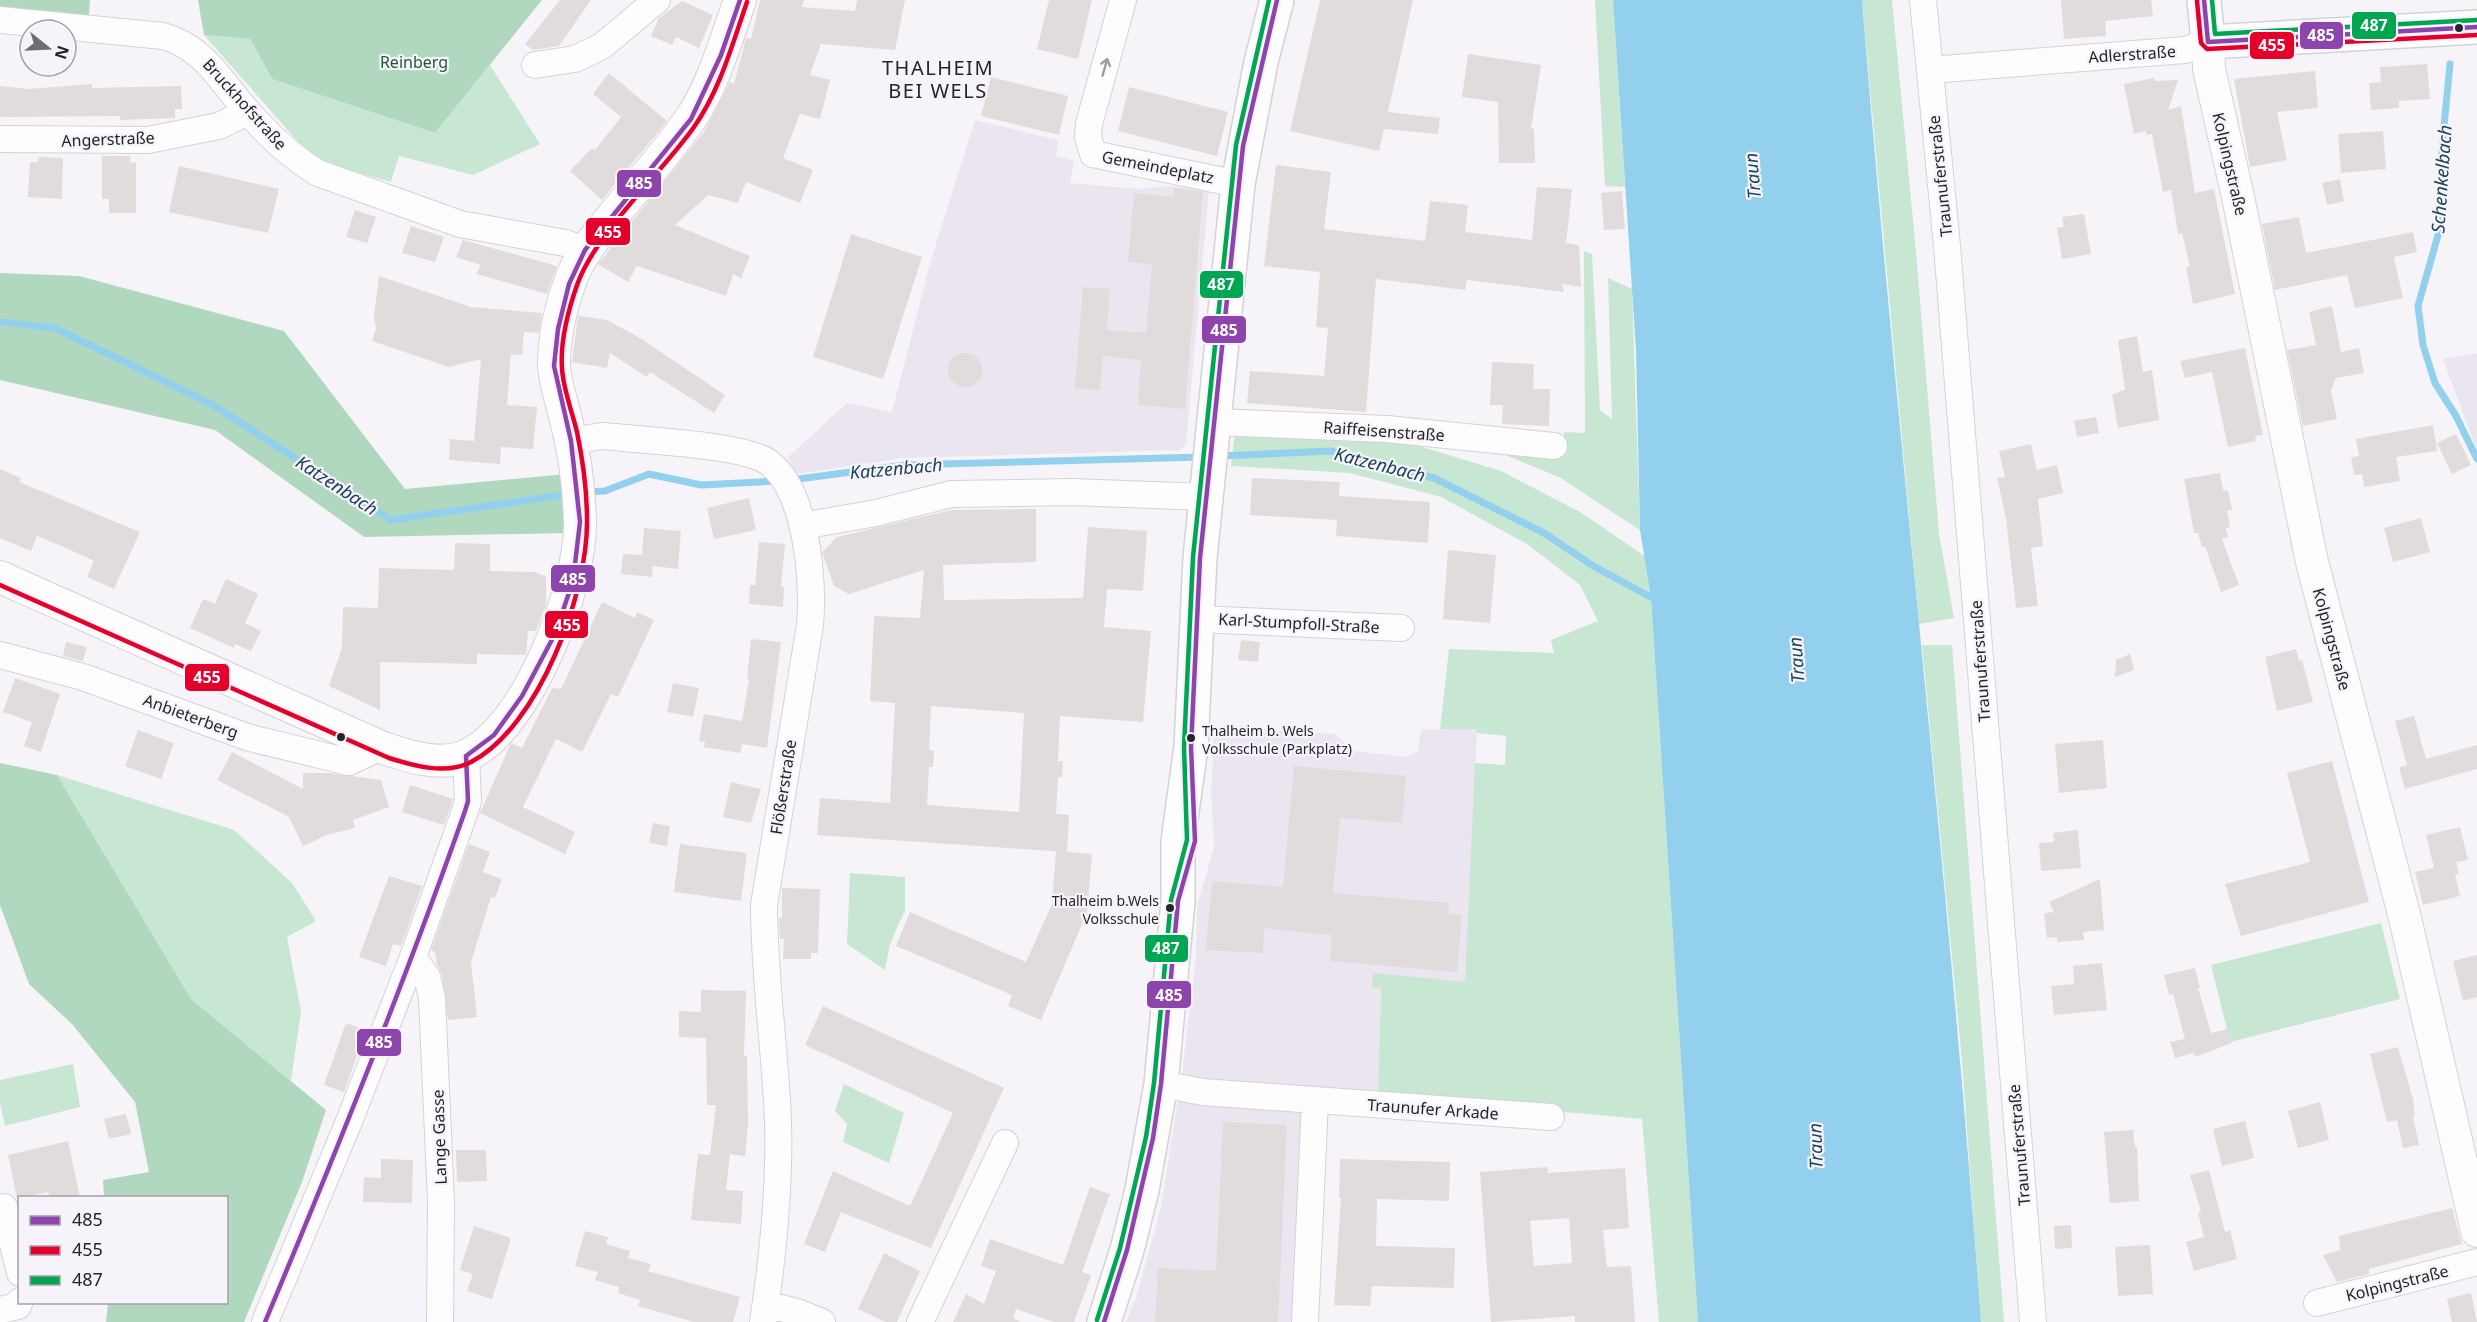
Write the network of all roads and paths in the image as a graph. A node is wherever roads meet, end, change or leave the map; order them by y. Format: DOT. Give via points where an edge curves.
graph roads {
  1 [pos="657,0"];
  2 [pos="740,0"];
  3 [pos="1123,0"];
  4 [pos="1277,0"];
  5 [pos="1923,0"];
  6 [pos="2204,0"];
  7 [pos="0,20"];
  8 [pos="2477,27"];
  9 [pos="2208,42"];
  10 [pos="535,66"];
  11 [pos="1930,70"];
  12 [pos="247,112"];
  13 [pos="0,139"];
  14 [pos="1238,184"];
  15 [pos="585,250"];
  16 [pos="1214,422"];
  17 [pos="571,441"];
  18 [pos="1554,446"];
  19 [pos="1206,498"];
  20 [pos="802,526"];
  21 [pos="0,577"];
  22 [pos="1197,619"];
  23 [pos="1401,628"];
  24 [pos="0,655"];
  25 [pos="381,747"];
  26 [pos="466,756"];
  27 [pos="413,957"];
  28 [pos="1161,1084"];
  29 [pos="1315,1101"];
  30 [pos="1551,1117"];
  31 [pos="1005,1143"];
  32 [pos="0,1208"];
  33 [pos="2477,1231"];
  34 [pos="2477,1262"];
  35 [pos="18,1265"];
  36 [pos="2317,1303"];
  37 [pos="19,1304"];
  38 [pos="0,1310"];
  39 [pos="765,1313"];
  40 [pos="266,1322"];
  41 [pos="440,1322"];
  42 [pos="822,1322"];
  43 [pos="920,1322"];
  44 [pos="1104,1322"];
  45 [pos="1305,1322"];
  46 [pos="2033,1322"];
  1 -- 10 [label="street" via="602,46 574,59"];
  2 -- 15 [label="street" via="721,55 691,119"];
  14 -- 3 [label="street, Gemeindeplatz, one-way" via="1093,154 1089,124"];
  4 -- 14 [label="main road" via="1247,125"];
  5 -- 11 [label="street, Traunuferstraße"];
  6 -- 9 [label="main road"];
  7 -- 12 [label="street, Bruckhofstraße" via="177,39 200,54"];
  8 -- 9 [label="main road, Adlerstraße"];
  9 -- 11 [label="street, Adlerstraße" via="2185,50"];
  9 -- 33 [label="street, Kolpingstraße" via="2209,69 2312,562 2405,918"];
  11 -- 46 [label="street, Traunuferstraße"];
  12 -- 13 [label="street, Angerstraße" via="219,126 148,140"];
  12 -- 15 [label="street, Bruckhofstraße" via="297,160 350,186 468,226"];
  14 -- 16 [label="main road"];
  15 -- 17 [label="street" via="569,284 555,350 556,382"];
  16 -- 18 [label="street, Raiffeisenstraße" via="1387,429"];
  16 -- 19 [label="main road"];
  17 -- 20 [label="street, Flößerstraße" via="602,436 735,451 769,463 784,482"];
  17 -- 26 [label="street" via="580,522 573,581 545,656 506,720 488,741"];
  19 -- 20 [label="street" via="1071,492 951,494"];
  19 -- 22 [label="main road"];
  20 -- 39 [label="street, Flößerstraße" via="812,586 810,625 764,905 778,1122 777,1181"];
  21 -- 25 [label="street"];
  22 -- 23 [label="street, Karl-Stumpfoll-Straße"];
  22 -- 28 [label="main road" via="1191,747 1195,841 1178,901"];
  24 -- 25 [label="street, Anbieterberg" via="83,677 250,738 349,762"];
  25 -- 26 [label="street" via="435,760"];
  26 -- 27 [label="street" via="468,801"];
  27 -- 40 [label="street"];
  27 -- 41 [label="street, Lange Gasse" via="427,977 432,998 441,1202"];
  28 -- 29 [label="street, Traunufer Arkade" via="1203,1092"];
  28 -- 44 [label="main road" via="1142,1190"];
  29 -- 30 [label="street, Traunufer Arkade"];
  29 -- 45 [label="street"];
  31 -- 43 [label="street"];
  32 -- 35 [label="street" via="4,1207"];
  34 -- 36 [label="street, Kolpingstraße"];
  37 -- 38 [label="street"];
  39 -- 42 [label="street"];
}
